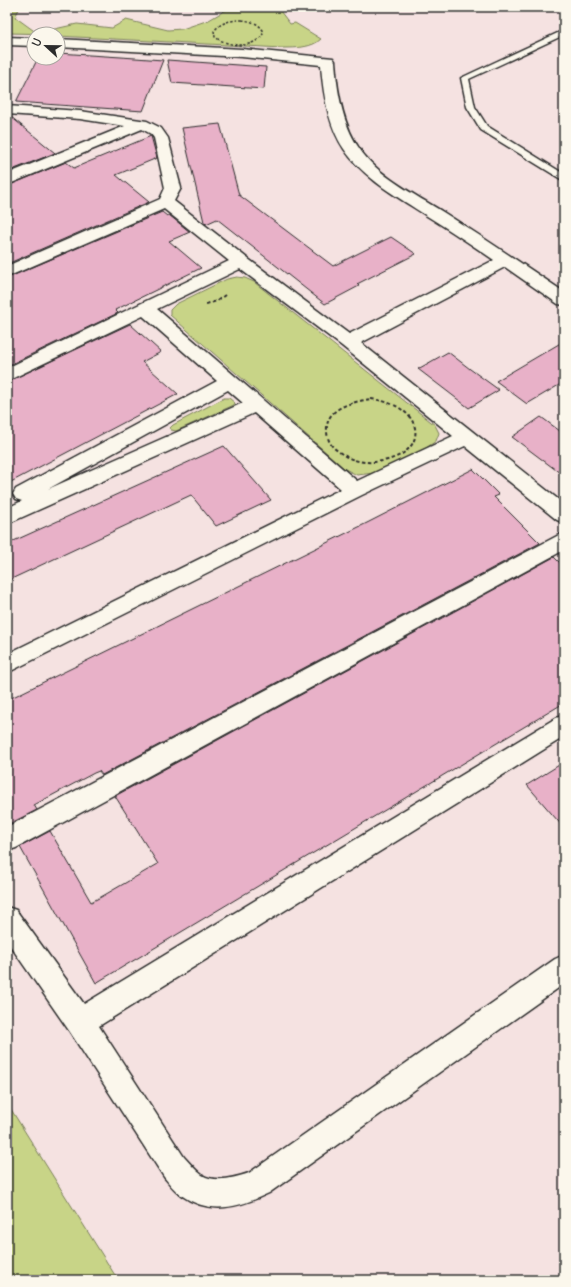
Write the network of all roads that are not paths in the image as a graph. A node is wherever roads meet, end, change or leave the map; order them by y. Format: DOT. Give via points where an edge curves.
graph roads {
  1 [pos="564,32"];
  2 [pos="7,41"];
  3 [pos="26,42"];
  4 [pos="66,43"];
  5 [pos="7,110"];
  6 [pos="142,124"];
  7 [pos="564,178"];
  8 [pos="7,180"];
  9 [pos="166,202"];
  10 [pos="506,260"];
  11 [pos="242,262"];
  12 [pos="7,272"];
  13 [pos="564,300"];
  14 [pos="146,309"];
  15 [pos="348,342"];
  16 [pos="7,375"];
  17 [pos="231,381"];
  18 [pos="257,404"];
  19 [pos="468,437"];
  20 [pos="355,490"];
  21 [pos="7,503"];
  22 [pos="564,515"];
  23 [pos="7,516"];
  24 [pos="564,541"];
  25 [pos="7,664"];
  26 [pos="564,725"];
  27 [pos="7,840"];
  28 [pos="7,919"];
  29 [pos="564,968"];
  30 [pos="80,1022"];
  1 -- 7 [label="lane" via="465,78 471,107 484,128"];
  2 -- 3 [label="street"];
  4 -- 10 [label="street" via="242,53 328,61 329,84 341,126 351,149 360,160 405,194"];
  5 -- 6 [label="street" via="80,115"];
  6 -- 8 [label="street"];
  6 -- 9 [label="street" via="156,131 161,138 172,188"];
  9 -- 11 [label="street"];
  9 -- 12 [label="street"];
  10 -- 13 [label="street"];
  10 -- 15 [label="street"];
  11 -- 14 [label="street"];
  11 -- 15 [label="street"];
  14 -- 16 [label="street"];
  14 -- 17 [label="street"];
  15 -- 19 [label="street"];
  17 -- 18 [label="street"];
  17 -- 21 [label="street"];
  18 -- 20 [label="street"];
  18 -- 23 [label="street"];
  19 -- 20 [label="street"];
  19 -- 22 [label="street"];
  20 -- 25 [label="street"];
  24 -- 27 [label="street"];
  26 -- 30 [label="street"];
  28 -- 30 [label="street"];
  29 -- 30 [label="street" via="259,1183 241,1191 220,1194 192,1185 174,1167"];
}
